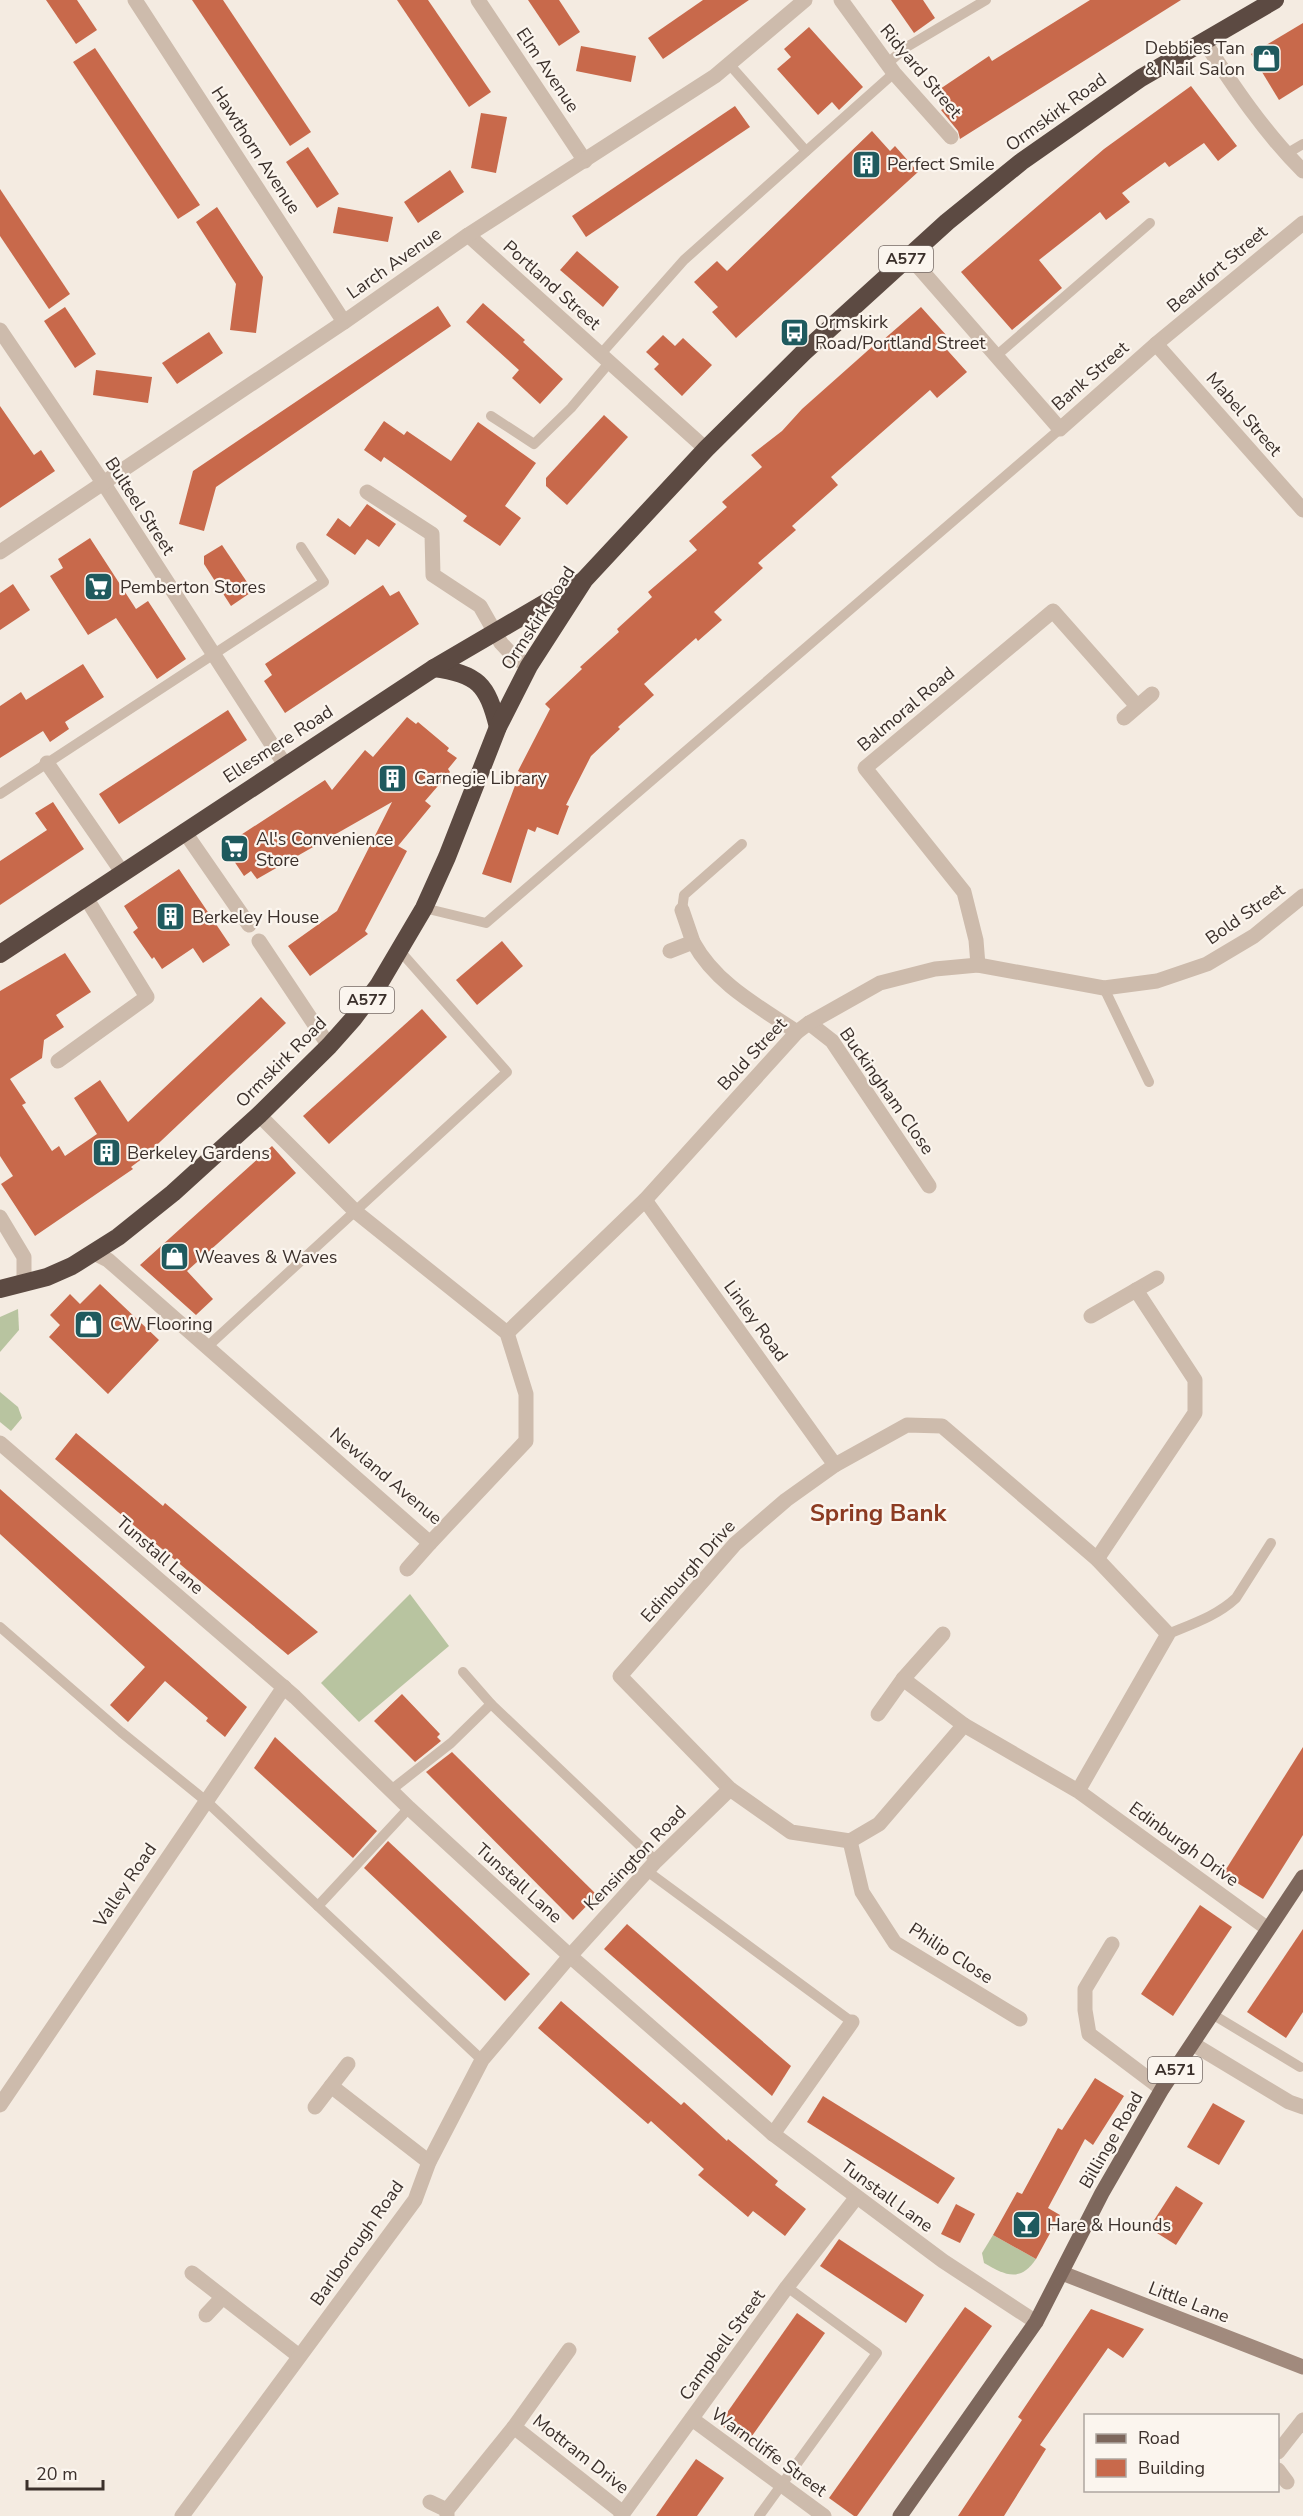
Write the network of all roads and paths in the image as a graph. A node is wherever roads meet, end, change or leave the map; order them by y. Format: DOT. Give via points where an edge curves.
graph roads {
  1 [pos="135,0"];
  2 [pos="478,0"];
  3 [pos="805,0"];
  4 [pos="841,0"];
  5 [pos="986,0"];
  6 [pos="1275,0"];
  7 [pos="1254,6"];
  8 [pos="1204,41"];
  9 [pos="729,64"];
  10 [pos="890,68"];
  11 [pos="951,137"];
  12 [pos="1303,144"];
  13 [pos="806,151"];
  14 [pos="1286,154"];
  15 [pos="585,161"];
  16 [pos="1303,171"];
  17 [pos="1150,223"];
  18 [pos="1303,223"];
  19 [pos="468,235"];
  20 [pos="909,256"];
  21 [pos="344,322"];
  22 [pos="0,330"];
  23 [pos="1156,344"];
  24 [pos="996,356"];
  25 [pos="604,359"];
  26 [pos="491,416"];
  27 [pos="1059,429"];
  28 [pos="706,449"];
  29 [pos="104,484"];
  30 [pos="367,492"];
  31 [pos="1303,510"];
  32 [pos="302,546"];
  33 [pos="0,552"];
  34 [pos="585,579"];
  35 [pos="494,631"];
  36 [pos="213,654"];
  37 [pos="529,666"];
  38 [pos="434,668"];
  39 [pos="1152,694"];
  40 [pos="1137,706"];
  41 [pos="1124,718"];
  42 [pos="498,727"];
  43 [pos="47,763"];
  44 [pos="285,765"];
  45 [pos="0,794"];
  46 [pos="184,831"];
  47 [pos="742,844"];
  48 [pos="122,872"];
  49 [pos="85,896"];
  50 [pos="1303,896"];
  51 [pos="424,908"];
  52 [pos="682,910"];
  53 [pos="249,925"];
  54 [pos="259,941"];
  55 [pos="693,942"];
  56 [pos="400,951"];
  57 [pos="670,951"];
  58 [pos="0,954"];
  59 [pos="978,965"];
  60 [pos="1104,988"];
  61 [pos="803,1027"];
  62 [pos="329,1046"];
  63 [pos="58,1061"];
  64 [pos="1149,1082"];
  65 [pos="259,1115"];
  66 [pos="928,1186"];
  67 [pos="645,1200"];
  68 [pos="356,1212"];
  69 [pos="0,1218"];
  70 [pos="94,1253"];
  71 [pos="1158,1278"];
  72 [pos="24,1284"];
  73 [pos="0,1289"];
  74 [pos="1136,1290"];
  75 [pos="1091,1316"];
  76 [pos="507,1333"];
  77 [pos="207,1347"];
  78 [pos="0,1443"];
  79 [pos="835,1465"];
  80 [pos="430,1543"];
  81 [pos="1271,1543"];
  82 [pos="1097,1558"];
  83 [pos="407,1569"];
  84 [pos="0,1627"];
  85 [pos="943,1634"];
  86 [pos="1168,1634"];
  87 [pos="463,1672"];
  88 [pos="903,1679"];
  89 [pos="284,1687"];
  90 [pos="491,1704"];
  91 [pos="878,1714"];
  92 [pos="964,1725"];
  93 [pos="730,1789"];
  94 [pos="391,1790"];
  95 [pos="1078,1791"];
  96 [pos="206,1801"];
  97 [pos="409,1808"];
  98 [pos="850,1841"];
  99 [pos="652,1866"];
  100 [pos="1303,1877"];
  101 [pos="318,1906"];
  102 [pos="1268,1929"];
  103 [pos="1112,1944"];
  104 [pos="570,1956"];
  105 [pos="1212,2014"];
  106 [pos="1020,2019"];
  107 [pos="852,2022"];
  108 [pos="1193,2044"];
  109 [pos="482,2060"];
  110 [pos="348,2064"];
  111 [pos="1300,2067"];
  112 [pos="331,2086"];
  113 [pos="1162,2089"];
  114 [pos="0,2105"];
  115 [pos="1303,2107"];
  116 [pos="315,2108"];
  117 [pos="773,2134"];
  118 [pos="429,2162"];
  119 [pos="856,2198"];
  120 [pos="192,2273"];
  121 [pos="1062,2273"];
  122 [pos="787,2287"];
  123 [pos="222,2298"];
  124 [pos="206,2315"];
  125 [pos="1036,2322"];
  126 [pos="569,2350"];
  127 [pos="299,2356"];
  128 [pos="1303,2367"];
  129 [pos="692,2419"];
  130 [pos="1303,2420"];
  131 [pos="514,2427"];
  132 [pos="1279,2451"];
  133 [pos="781,2484"];
  134 [pos="430,2502"];
  135 [pos="447,2513"];
  136 [pos="622,2514"];
  137 [pos="182,2516"];
  138 [pos="759,2516"];
  139 [pos="824,2516"];
  140 [pos="900,2516"];
  1 -- 21 [label="street, Hawthorn Avenue"];
  2 -- 15 [label="street, Elm Avenue"];
  3 -- 9 [label="street, Larch Avenue"];
  4 -- 10 [label="street, Ridyard Street"];
  5 -- 10 [label="lane" via="905,48"];
  6 -- 7 [label="highway, Ormskirk Road / A577"];
  7 -- 8 [label="highway, Ormskirk Road / A577"];
  8 -- 14 [label="street" via="1242,100"];
  8 -- 20 [label="highway, Ormskirk Road / A577" via="1072,123"];
  9 -- 13 [label="lane"];
  9 -- 15 [label="street, Larch Avenue"];
  10 -- 11 [label="street, Ridyard Street"];
  10 -- 13 [label="lane"];
  12 -- 14 [label="lane"];
  13 -- 25 [label="lane" via="684,260"];
  14 -- 16 [label="street"];
  15 -- 19 [label="street, Larch Avenue"];
  17 -- 24 [label="lane"];
  18 -- 23 [label="street, Beaufort Street"];
  19 -- 21 [label="street, Larch Avenue"];
  19 -- 25 [label="street, Portland Street"];
  20 -- 24 [label="street, Bank Street"];
  20 -- 28 [label="highway, Ormskirk Road / A577"];
  21 -- 29 [label="street, Larch Avenue"];
  22 -- 29 [label="street, Bulteel Street"];
  23 -- 27 [label="street, Bank Street"];
  23 -- 31 [label="street, Mabel Street"];
  24 -- 27 [label="street, Bank Street"];
  25 -- 26 [label="lane" via="571,408 534,444"];
  25 -- 28 [label="street, Portland Street"];
  27 -- 51 [label="lane" via="486,922"];
  28 -- 34 [label="highway, Ormskirk Road / A577"];
  29 -- 33 [label="street, Larch Avenue"];
  29 -- 36 [label="street, Bulteel Street"];
  30 -- 35 [label="street" via="432,534 433,575 480,606"];
  32 -- 36 [label="lane" via="324,582"];
  34 -- 35 [label="highway, Ellesmere Road / A577"];
  34 -- 37 [label="highway, Ormskirk Road / A577"];
  35 -- 37 [label="street" via="514,657"];
  35 -- 38 [label="highway, Ellesmere Road / A577"];
  36 -- 43 [label="lane"];
  36 -- 44 [label="street, Bulteel Street"];
  37 -- 42 [label="highway, Ormskirk Road / A577"];
  38 -- 42 [label="highway" via="460,672 479,684 491,700"];
  38 -- 44 [label="highway, Ellesmere Road / A577"];
  39 -- 40 [label="street"];
  40 -- 41 [label="street"];
  40 -- 59 [label="street, Balmoral Road" via="1053,611 865,768 964,892"];
  42 -- 51 [label="highway, Ormskirk Road / A577"];
  43 -- 45 [label="lane"];
  43 -- 48 [label="street"];
  44 -- 46 [label="highway, Ellesmere Road / A577"];
  46 -- 48 [label="highway, Ellesmere Road / A577"];
  46 -- 53 [label="street"];
  47 -- 52 [label="lane" via="684,895"];
  48 -- 49 [label="highway, Ellesmere Road / A577"];
  49 -- 58 [label="highway, Ellesmere Road / A577"];
  49 -- 63 [label="street" via="147,997"];
  50 -- 60 [label="street, Bold Street" via="1254,936 1207,964 1157,981"];
  51 -- 56 [label="highway, Ormskirk Road / A577"];
  52 -- 55 [label="street, Buckingham Close"];
  54 -- 62 [label="street"];
  55 -- 57 [label="street"];
  55 -- 61 [label="street, Buckingham Close" via="728,986"];
  56 -- 62 [label="highway, Ormskirk Road / A577" via="378,986"];
  56 -- 68 [label="lane" via="507,1072"];
  59 -- 60 [label="street, Bold Street"];
  59 -- 61 [label="street, Bold Street" via="935,969 880,983"];
  60 -- 64 [label="lane"];
  61 -- 66 [label="street, Buckingham Close" via="832,1041"];
  61 -- 67 [label="street, Bold Street"];
  62 -- 65 [label="highway, Ormskirk Road / A577"];
  65 -- 68 [label="street"];
  65 -- 70 [label="highway, Ormskirk Road / A577" via="173,1193"];
  67 -- 76 [label="street, Bold Street"];
  67 -- 79 [label="street, Linley Road"];
  68 -- 76 [label="street"];
  68 -- 77 [label="lane"];
  69 -- 72 [label="street" via="24,1257"];
  70 -- 72 [label="highway, Ormskirk Road / A577"];
  70 -- 77 [label="street, Newland Avenue" via="108,1260"];
  71 -- 74 [label="street"];
  72 -- 73 [label="highway, Ormskirk Road / A577"];
  74 -- 75 [label="street"];
  74 -- 82 [label="street" via="1195,1380 1195,1413"];
  76 -- 80 [label="street, Newland Avenue" via="526,1394 526,1441"];
  77 -- 80 [label="street, Newland Avenue"];
  78 -- 89 [label="street, Tunstall Lane"];
  79 -- 82 [label="street, Edinburgh Drive" via="907,1425 942,1426"];
  79 -- 93 [label="street, Edinburgh Drive" via="735,1544 620,1676"];
  80 -- 83 [label="street"];
  81 -- 86 [label="lane" via="1229,1605"];
  82 -- 86 [label="street, Edinburgh Drive"];
  84 -- 96 [label="lane"];
  85 -- 88 [label="street"];
  86 -- 95 [label="street"];
  87 -- 90 [label="lane"];
  88 -- 91 [label="street"];
  88 -- 92 [label="street, Edinburgh Drive"];
  89 -- 94 [label="street, Tunstall Lane"];
  89 -- 96 [label="street, Valley Road"];
  90 -- 94 [label="lane" via="451,1743"];
  90 -- 99 [label="lane"];
  92 -- 95 [label="street, Edinburgh Drive"];
  92 -- 98 [label="street" via="879,1824"];
  93 -- 98 [label="street, Edinburgh Drive" via="791,1832"];
  93 -- 99 [label="street, Kensington Road"];
  94 -- 97 [label="street, Tunstall Lane"];
  95 -- 102 [label="street, Edinburgh Drive"];
  96 -- 101 [label="lane"];
  96 -- 114 [label="street, Valley Road"];
  97 -- 101 [label="lane"];
  97 -- 104 [label="street, Tunstall Lane"];
  98 -- 106 [label="street, Philip Close" via="862,1892 895,1943"];
  99 -- 104 [label="street, Kensington Road"];
  99 -- 107 [label="lane"];
  100 -- 102 [label="main road, Billinge Road / A571"];
  101 -- 109 [label="lane"];
  102 -- 105 [label="main road, Billinge Road / A571"];
  103 -- 113 [label="street" via="1085,1989 1089,2034"];
  104 -- 109 [label="street, Barlborough Road"];
  104 -- 117 [label="street, Tunstall Lane"];
  105 -- 108 [label="main road, Billinge Road / A571"];
  105 -- 111 [label="lane"];
  107 -- 117 [label="street"];
  108 -- 113 [label="main road, Billinge Road / A571"];
  108 -- 115 [label="street"];
  109 -- 118 [label="street, Barlborough Road"];
  110 -- 112 [label="street"];
  112 -- 116 [label="street"];
  112 -- 118 [label="street"];
  113 -- 121 [label="main road, Billinge Road / A571" via="1102,2193"];
  117 -- 119 [label="street, Tunstall Lane"];
  118 -- 127 [label="street, Barlborough Road" via="415,2200"];
  119 -- 122 [label="street, Campbell Street"];
  119 -- 125 [label="street, Tunstall Lane"];
  120 -- 123 [label="street"];
  121 -- 125 [label="main road, Billinge Road / A571"];
  121 -- 128 [label="street, Little Lane"];
  122 -- 129 [label="street, Campbell Street"];
  122 -- 133 [label="lane" via="877,2352"];
  123 -- 124 [label="street"];
  123 -- 127 [label="street"];
  125 -- 140 [label="main road, Billinge Road / A571"];
  126 -- 131 [label="street, Mottram Drive"];
  127 -- 137 [label="street, Barlborough Road"];
  129 -- 133 [label="street, Warncliffe Street"];
  129 -- 136 [label="street, Campbell Street"];
  130 -- 132 [label="street"];
  131 -- 135 [label="street, Mottram Drive"];
  131 -- 136 [label="street, Mottram Drive"];
  133 -- 138 [label="lane"];
  133 -- 139 [label="street, Warncliffe Street"];
  134 -- 135 [label="street, Mottram Drive"];
}
